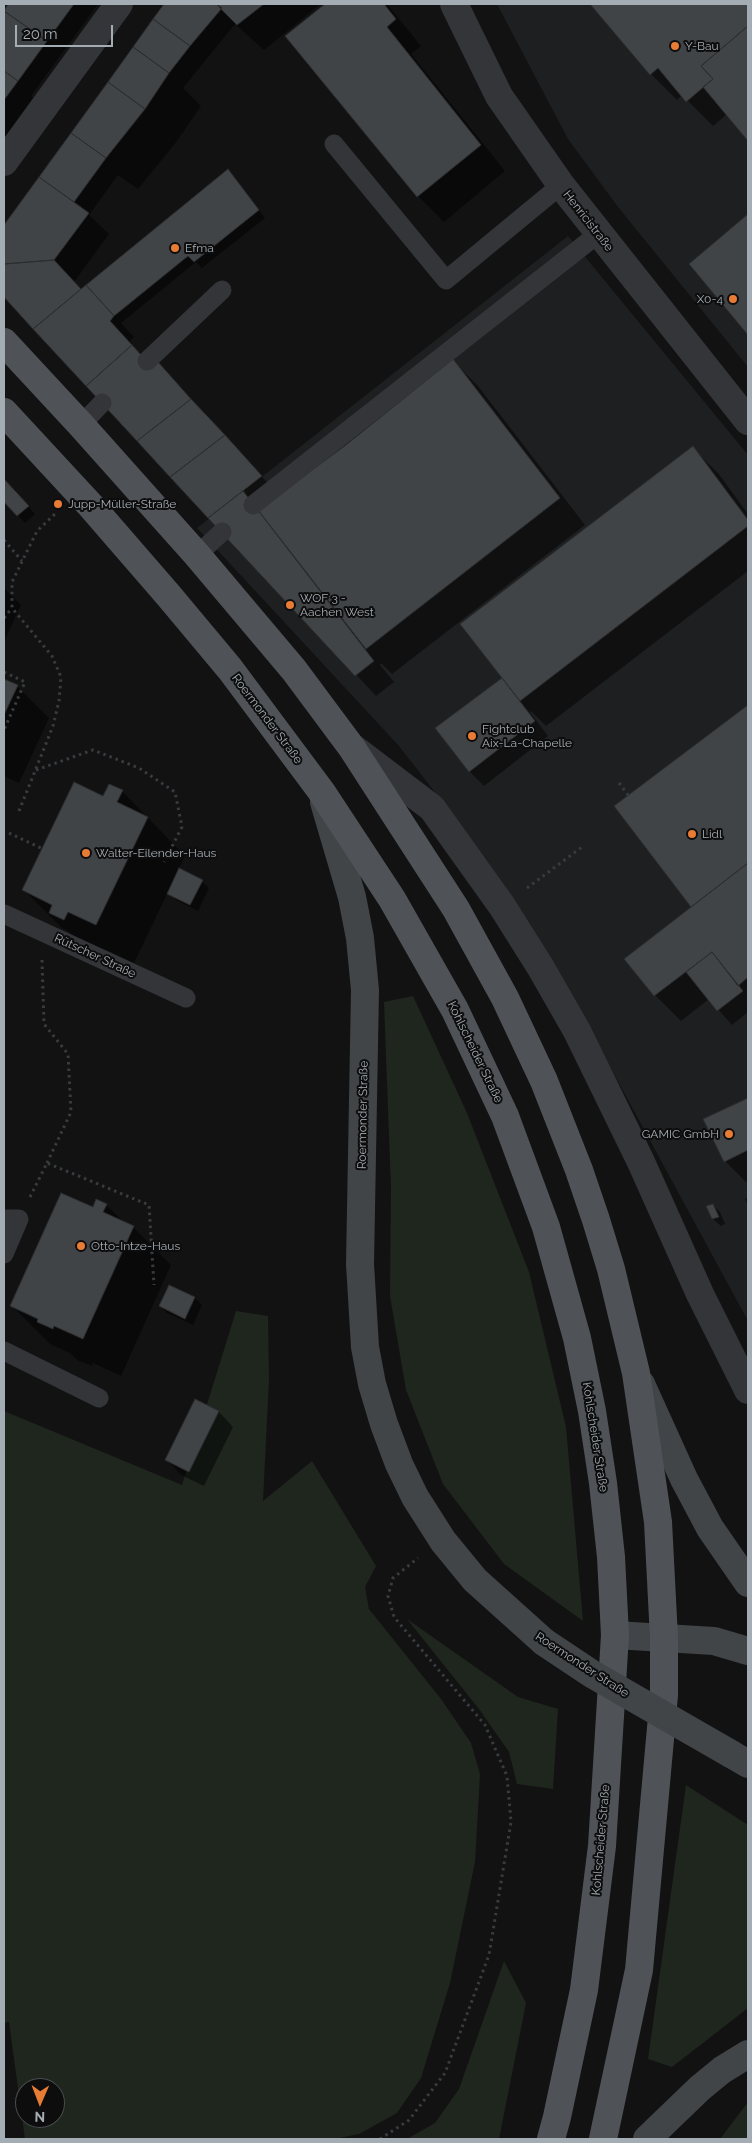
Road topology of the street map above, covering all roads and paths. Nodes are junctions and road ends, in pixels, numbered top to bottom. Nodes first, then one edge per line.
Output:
1 (119, 4) edge
2 (454, 4) edge
3 (334, 144) dead end
4 (4, 162) edge
5 (561, 185) junction
6 (598, 234) junction
7 (222, 290) dead end
8 (4, 342) edge
9 (146, 361) dead end
10 (102, 403) dead end
11 (4, 412) edge
12 (746, 415) edge
13 (81, 424) junction
14 (253, 505) dead end
15 (37, 531) dead end
16 (222, 532) dead end
17 (4, 540) edge
18 (197, 555) junction
19 (22, 561) junction
20 (12, 608) junction
21 (4, 618) edge
22 (4, 672) edge
23 (4, 730) edge
24 (352, 748) junction
25 (36, 770) junction
26 (619, 783) dead end
27 (321, 791) junction
28 (628, 795) dead end
29 (20, 811) dead end
30 (10, 833) dead end
31 (582, 847) dead end
32 (43, 849) dead end
33 (164, 862) dead end
34 (502, 906) junction
35 (4, 914) edge
36 (42, 960) dead end
37 (186, 998) dead end
38 (47, 1163) junction
39 (11, 1219) edge
40 (4, 1254) edge
41 (154, 1285) dead end
42 (4, 1351) edge
43 (636, 1373) junction
44 (748, 1390) edge
45 (99, 1398) dead end
46 (443, 1541) junction
47 (748, 1583) edge
48 (614, 1635) junction
49 (664, 1638) junction
50 (748, 1651) edge
51 (739, 1759) edge
52 (748, 2054) edge
53 (380, 2139) edge
54 (551, 2139) edge
55 (603, 2139) edge
56 (647, 2139) edge

1 - 4 street
2 - 5 street, Henricistraße
3 - 5 lane
5 - 6 street, Henricistraße
6 - 12 street, Henricistraße
6 - 14 lane
7 - 9 lane
8 - 13 main road
10 - 13 lane
11 - 27 main road, Roermonder Straße
13 - 18 main road
15 - 19 path
16 - 18 lane
17 - 19 path
18 - 24 main road
19 - 20 path
20 - 21 path
20 - 25 path
22 - 23 path
24 - 34 street
24 - 43 main road
25 - 29 path
25 - 33 path
26 - 28 path
27 - 46 main road, Roermonder Straße
27 - 48 main road, Kohlscheider Straße
30 - 32 path
31 - 34 path
34 - 44 street
35 - 37 lane, Rütscher Straße
36 - 38 path
38 - 39 path
38 - 41 path
39 - 40 lane
42 - 45 lane
43 - 47 main road
43 - 49 main road
46 - 51 main road, Roermonder Straße, bridge
46 - 53 path
48 - 49 main road
48 - 54 main road, Kohlscheider Straße
49 - 50 main road
49 - 55 main road
52 - 56 main road

